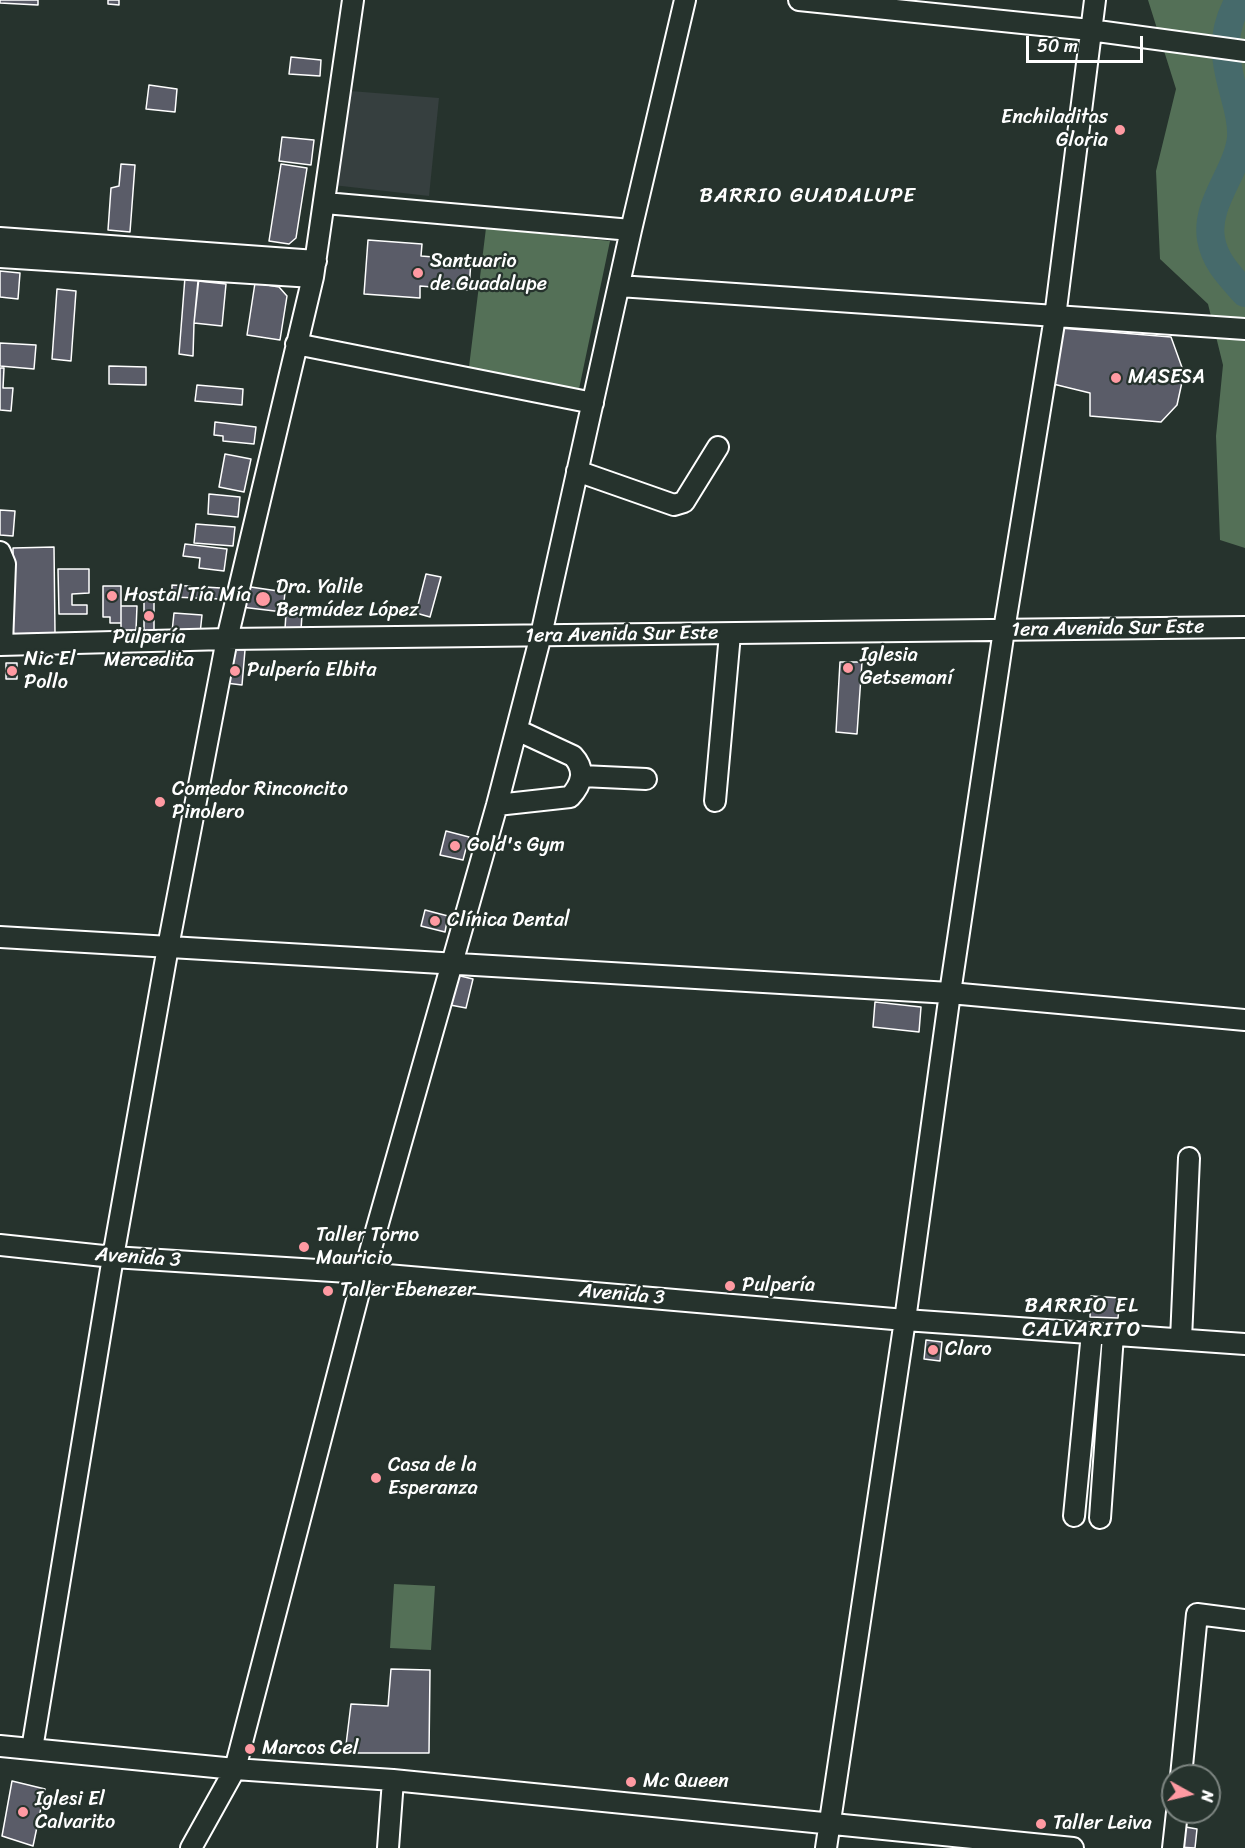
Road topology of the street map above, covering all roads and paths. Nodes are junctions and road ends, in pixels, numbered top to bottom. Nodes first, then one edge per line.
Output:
1 (352, 0) edge
2 (685, 0) edge
3 (799, 0) edge
4 (1095, 0) edge
5 (1090, 30) junction
6 (1245, 51) edge
7 (325, 203) junction
8 (631, 230) junction
9 (0, 238) edge
10 (0, 257) edge
11 (315, 269) junction
12 (619, 286) junction
13 (1055, 317) junction
14 (1236, 328) edge
15 (296, 344) junction
16 (593, 403) junction
17 (718, 447) dead end
18 (577, 471) junction
19 (0, 552) edge
20 (1245, 627) edge
21 (1004, 630) junction
22 (730, 634) junction
23 (541, 636) junction
24 (227, 639) junction
25 (1, 645) edge
26 (517, 730) junction
27 (582, 776) junction
28 (646, 778) dead end
29 (716, 801) dead end
30 (497, 805) junction
31 (0, 937) edge
32 (168, 947) junction
33 (453, 964) junction
34 (950, 993) junction
35 (1245, 1020) edge
36 (1189, 1158) dead end
37 (0, 1245) edge
38 (113, 1257) junction
39 (364, 1273) junction
40 (905, 1320) junction
41 (1092, 1333) junction
42 (1113, 1335) junction
43 (1181, 1339) junction
44 (1245, 1344) edge
45 (1074, 1516) dead end
46 (1100, 1518) dead end
47 (1245, 1620) edge
48 (0, 1746) edge
49 (32, 1749) junction
50 (1182, 1764) edge
51 (235, 1769) junction
52 (393, 1780) junction
53 (831, 1822) junction
54 (1176, 1824) edge
55 (192, 1848) edge
56 (388, 1848) edge
57 (826, 1848) edge
58 (1073, 1848) edge
59 (1173, 1848) edge

1 - 7 street
2 - 8 street
3 - 5 street
4 - 5 street
5 - 6 street
5 - 13 street
7 - 8 street
7 - 11 street
8 - 12 street
9 - 11 street
10 - 11 street
11 - 15 street
12 - 13 street
12 - 16 street
13 - 14 street
13 - 21 street
15 - 16 street
15 - 24 street
16 - 18 street
17 - 18 street
18 - 23 street
19 - 25 street
20 - 21 street, 1era Avenida Sur Este
21 - 22 street, 1era Avenida Sur Este
21 - 34 street
22 - 23 street, 1era Avenida Sur Este
22 - 29 street
23 - 24 street, 1era Avenida Sur Este
23 - 26 street
24 - 25 street, 1era Avenida Sur Este
24 - 32 street
26 - 27 street
26 - 30 street
27 - 28 street
27 - 30 street
30 - 33 street
31 - 32 street
32 - 33 street
32 - 38 street
33 - 34 street
33 - 39 street
34 - 35 street
34 - 40 street
36 - 43 street
37 - 38 street, Avenida 3
38 - 39 street, Avenida 3
38 - 49 street
39 - 40 street, Avenida 3
39 - 51 street
40 - 41 street, Avenida 3
40 - 53 street
41 - 42 street, Avenida 3
41 - 45 street
42 - 43 street, Avenida 3
42 - 46 street
43 - 44 street, Avenida 3
47 - 50 street
48 - 49 street
49 - 51 street
51 - 52 street
51 - 55 street
52 - 53 street
52 - 56 street
53 - 57 street
53 - 58 street
54 - 59 street

